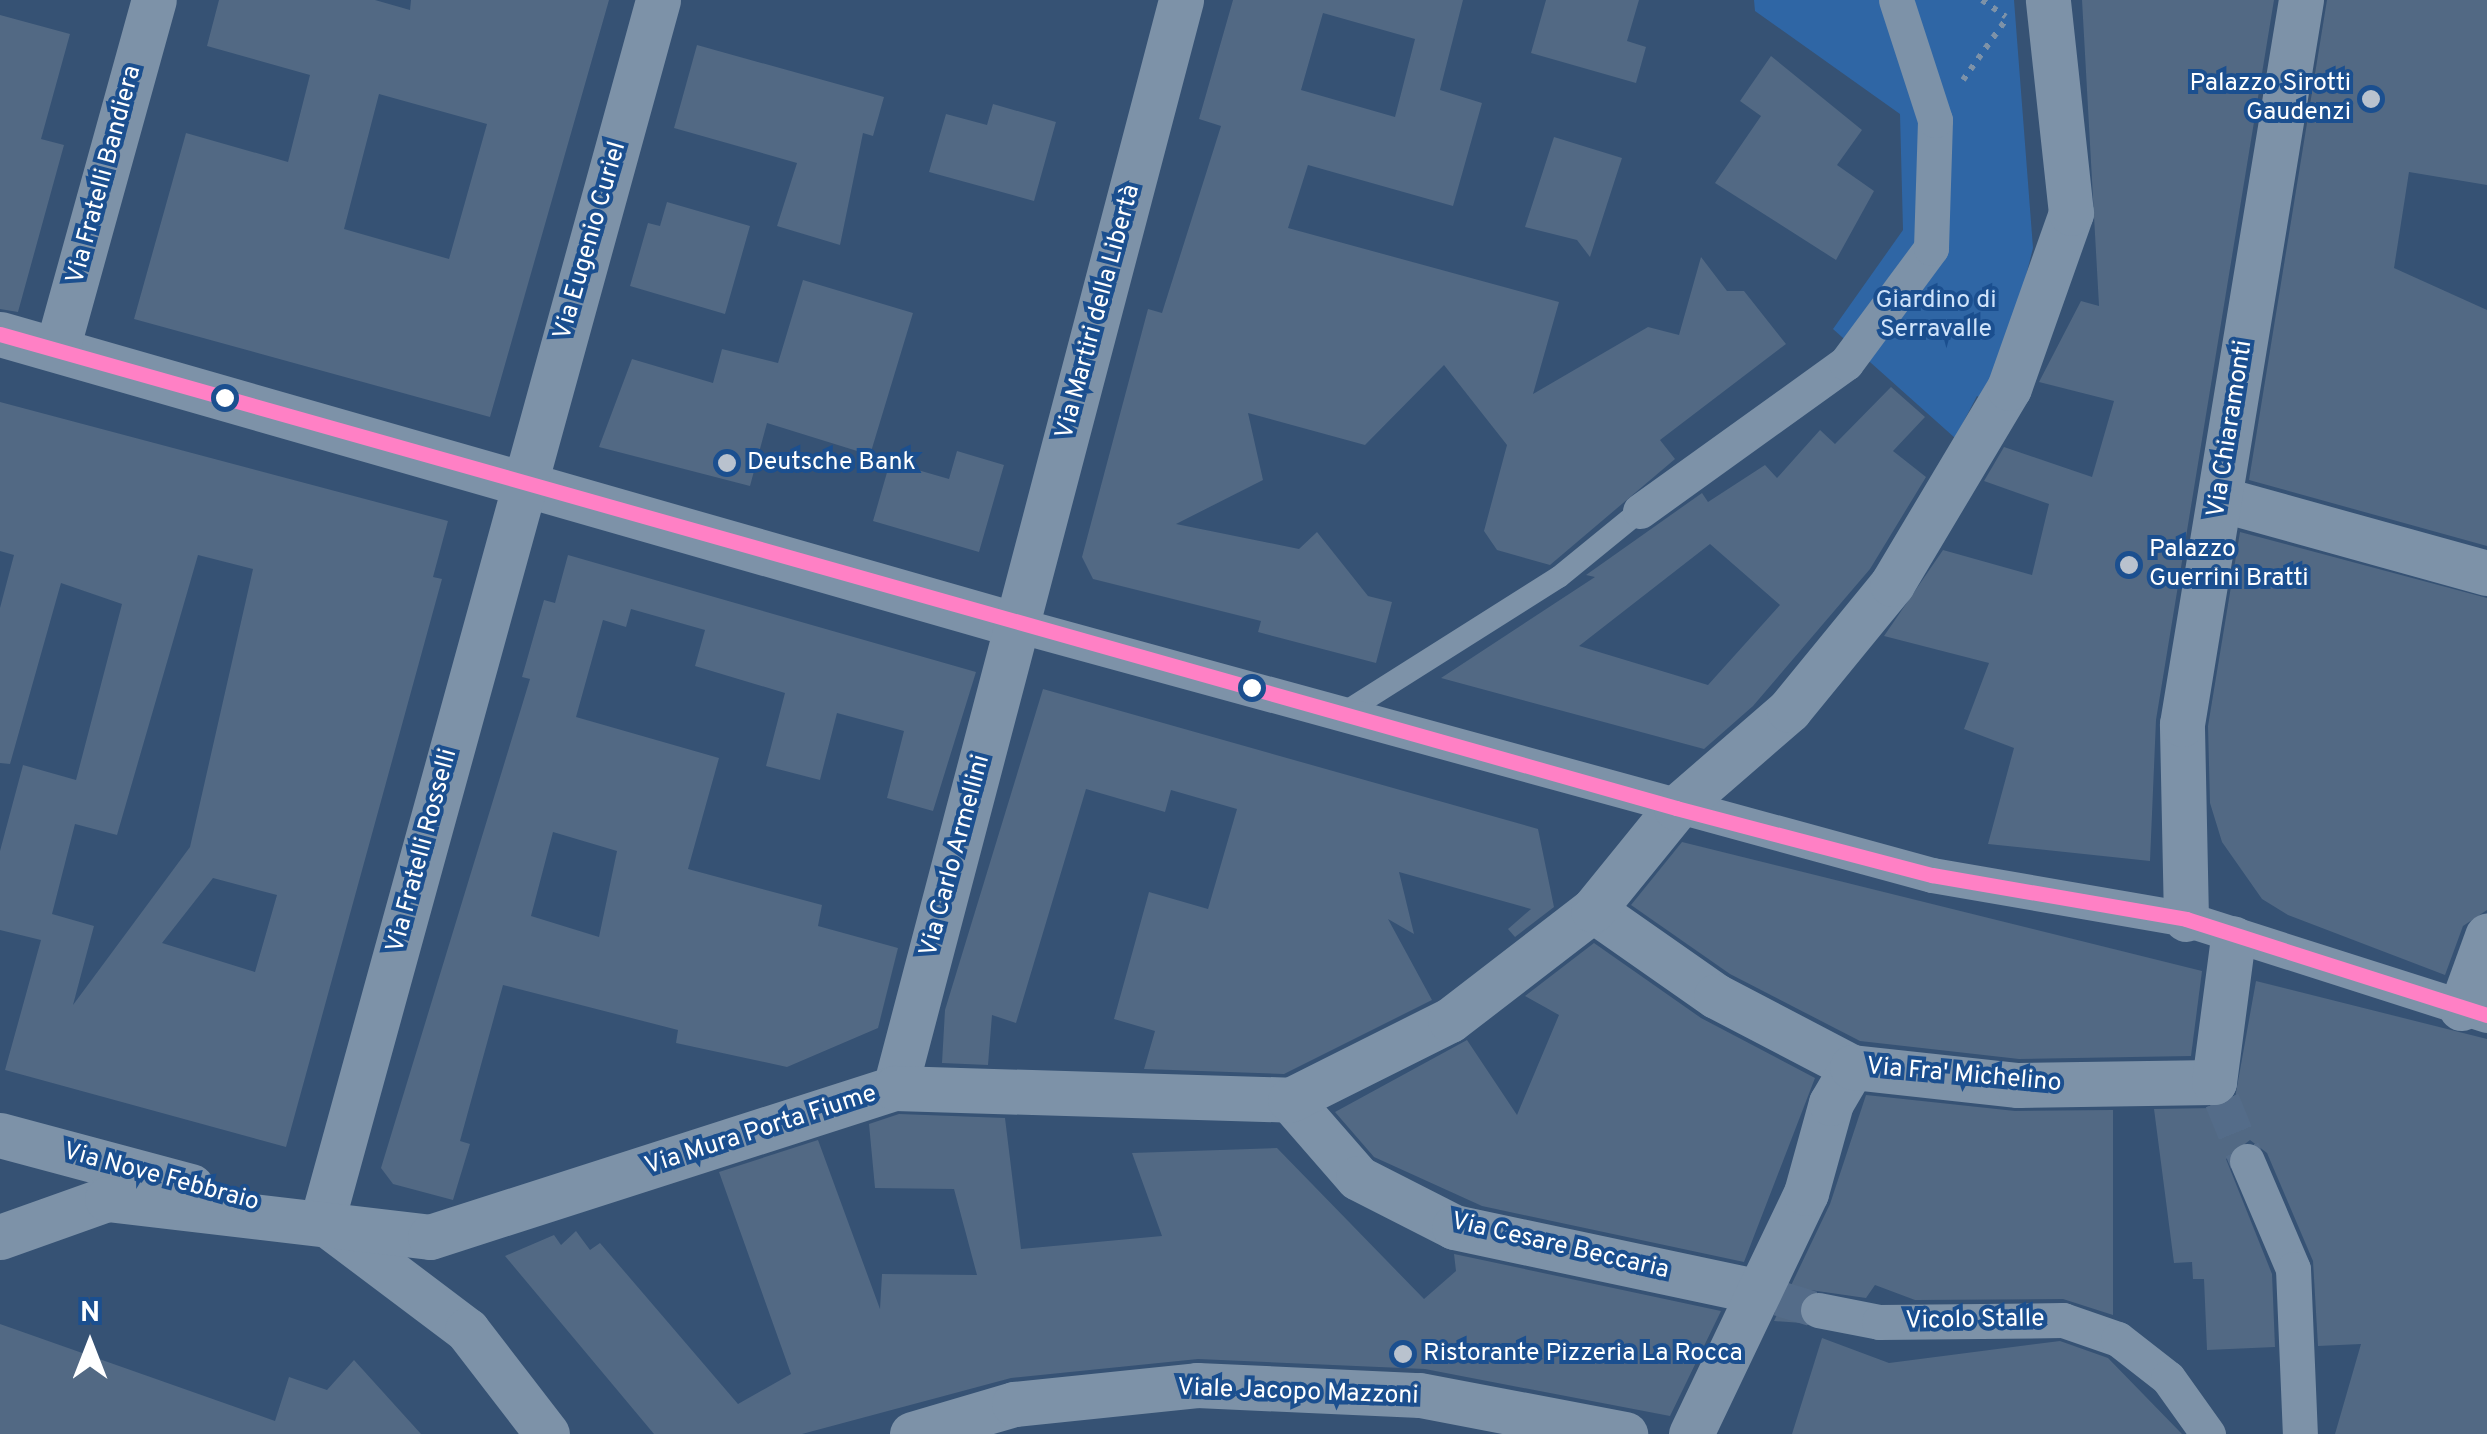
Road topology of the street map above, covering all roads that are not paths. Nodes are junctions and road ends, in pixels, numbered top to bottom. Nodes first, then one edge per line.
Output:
1 (154, 0) edge
2 (658, 0) edge
3 (1180, 0) edge
4 (1896, 0) edge
5 (2048, 0) edge
6 (2302, 0) edge
7 (0, 334) edge
8 (57, 350) junction
9 (523, 481) junction
10 (2220, 499) junction
11 (1640, 511) joint
12 (2487, 573) edge
13 (1017, 624) junction
14 (1350, 709) junction
15 (1676, 808) junction
16 (1593, 910) junction
17 (2186, 919) junction
18 (2487, 936) edge
19 (2233, 938) junction
20 (2474, 1011) edge
21 (1852, 1066) junction
22 (894, 1088) junction
23 (1290, 1100) junction
24 (0, 1135) edge
25 (2247, 1161) tunnel mouth
26 (322, 1221) junction
27 (0, 1237) edge
28 (1767, 1294) junction
29 (1818, 1310) tunnel mouth
30 (547, 1434) edge
31 (912, 1434) edge
32 (1625, 1434) edge
33 (1691, 1434) edge
34 (2208, 1434) edge
35 (2300, 1434) edge

1 - 8 street, Via Fratelli Bandiera
2 - 9 street, Via Eugenio Curiel
3 - 13 street, Via Martiri della Libertà
4 - 11 street
5 - 15 street, Via Mura Porta Fiume
6 - 10 street, Via Chiaramonti
7 - 8 street
8 - 9 street
9 - 13 street
9 - 26 street, Via Fratelli Rosselli
10 - 12 street
10 - 17 street, Via Chiaramonti
11 - 14 lane
13 - 14 street
13 - 22 street, Via Carlo Armellini
14 - 15 street
15 - 16 street, Via Mura Porta Fiume
15 - 17 street
16 - 21 street
16 - 23 street, Via Mura Porta Fiume
17 - 19 street
18 - 20 street
19 - 20 street
19 - 21 street, Via Fra' Michelino
21 - 28 street, Via Fra' Michelino
22 - 23 street, Via Mura Porta Fiume
22 - 26 street, Via Mura Porta Fiume
23 - 28 street, Via Cesare Beccaria
24 - 26 street, Via Nove Febbraio
25 - 35 street
26 - 27 street, Via Mura Porta Fiume
26 - 30 street
28 - 33 street, Via Fra' Michelino
29 - 34 street, Vicolo Stalle
31 - 32 street, Viale Jacopo Mazzoni

